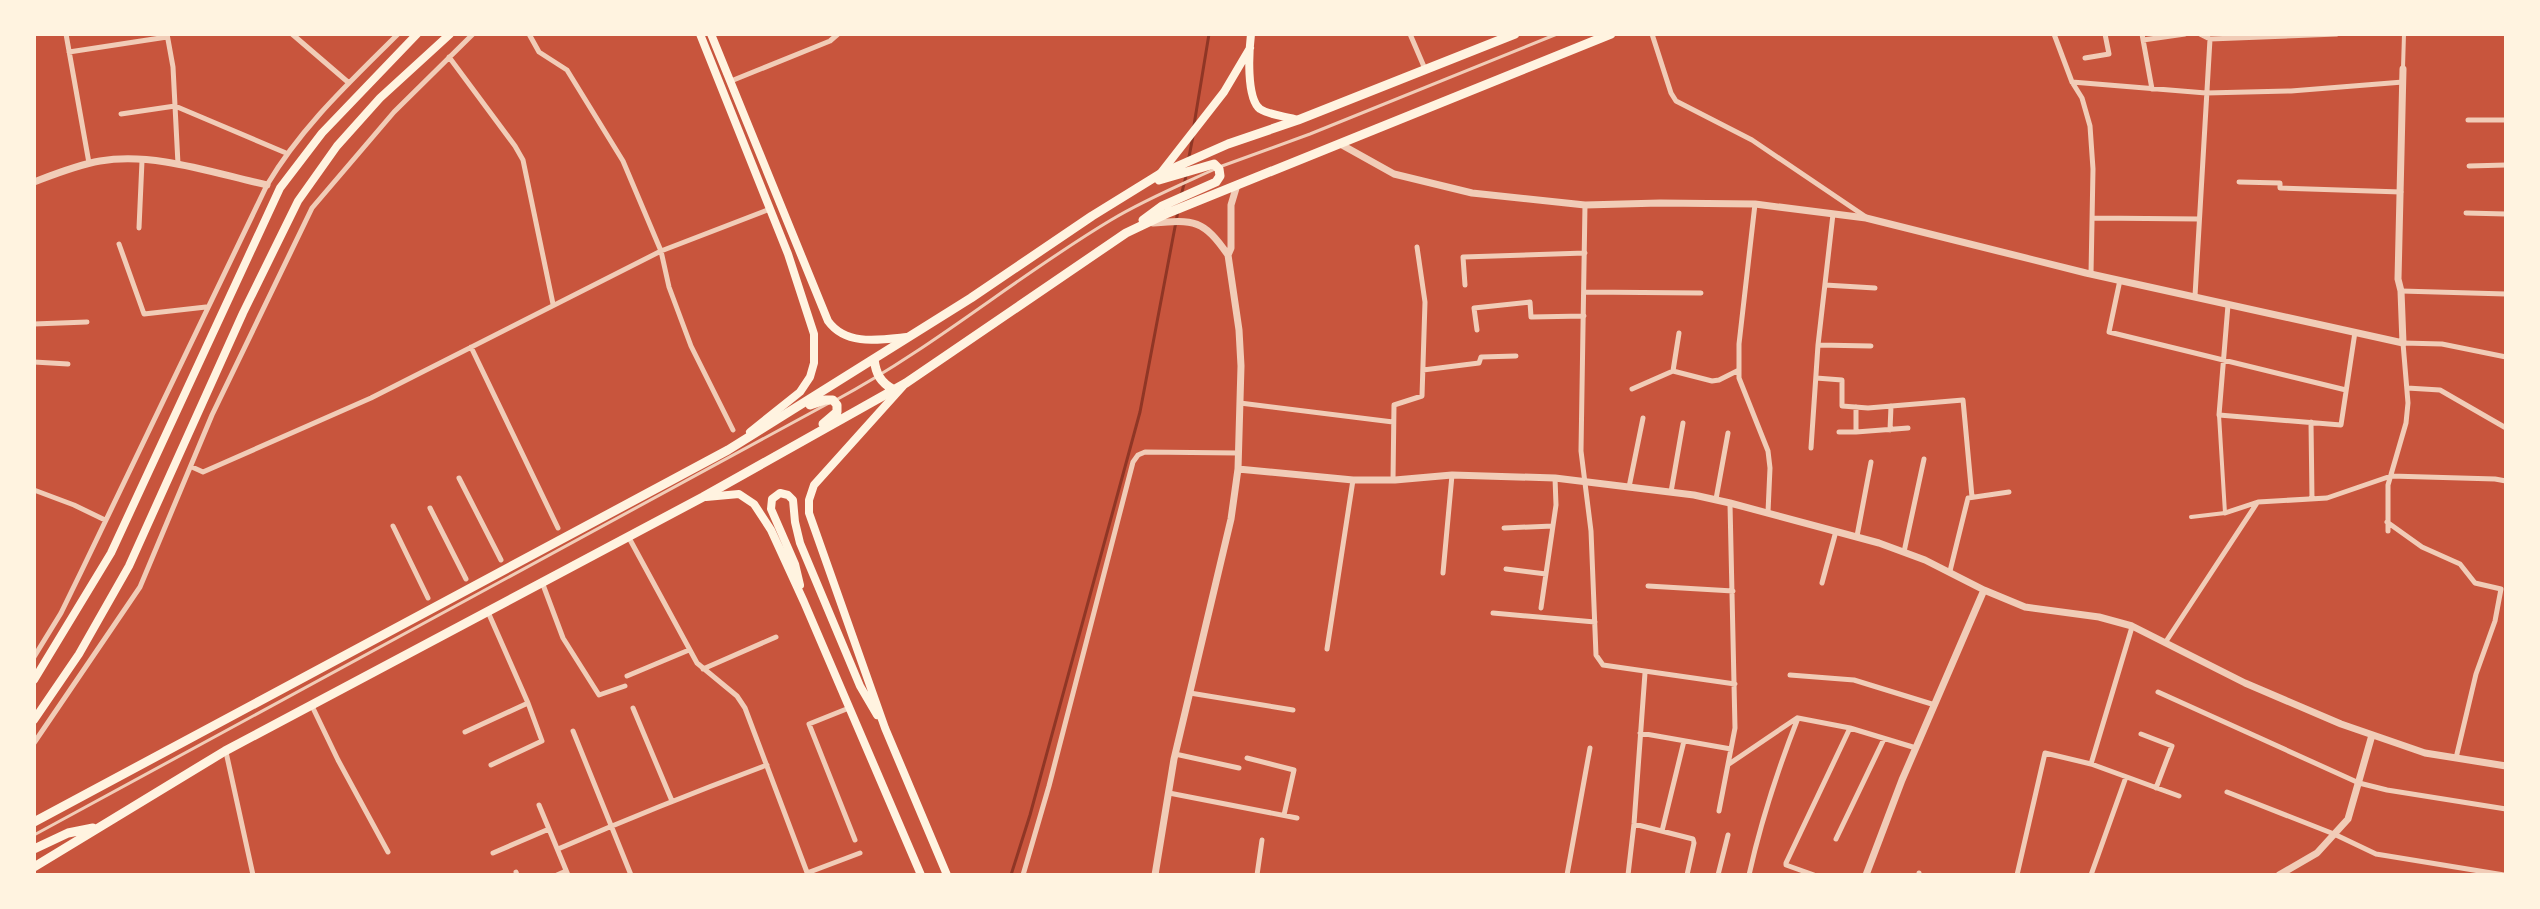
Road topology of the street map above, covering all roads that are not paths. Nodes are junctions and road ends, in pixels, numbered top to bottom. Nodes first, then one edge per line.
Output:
1 (66, 34) edge
2 (292, 34) edge
3 (398, 34) edge
4 (417, 34) edge
5 (450, 34) edge
6 (473, 34) edge
7 (529, 34) edge
8 (700, 34) edge
9 (711, 34) edge
10 (838, 34) edge
11 (1251, 34) edge
12 (1410, 34) edge
13 (1515, 34) edge
14 (1557, 34) edge
15 (1611, 34) edge
16 (1652, 34) edge
17 (2054, 34) edge
18 (2105, 34) edge
19 (2185, 34) edge
20 (2200, 34) edge
21 (2337, 34) edge
22 (2404, 34) edge
23 (167, 35) edge
24 (2142, 37) edge
25 (2249, 37) edge
26 (2210, 39) junction
27 (1250, 48) junction
28 (69, 52) junction
29 (449, 57) junction
30 (2085, 58) dead end
31 (1425, 69) junction
32 (2403, 69) joint
33 (731, 81) junction
34 (2072, 82) junction
35 (2403, 82) junction
36 (349, 83) junction
37 (2152, 89) junction
38 (2206, 93) junction
39 (175, 106) junction
40 (121, 114) dead end
41 (1298, 120) junction
42 (2468, 120) dead end
43 (2506, 120) edge
44 (1342, 145) junction
45 (286, 153) junction
46 (142, 161) junction
47 (89, 163) junction
48 (1174, 163) junction
49 (178, 164) junction
50 (2506, 165) edge
51 (2469, 166) dead end
52 (34, 182) edge
53 (2239, 182) dead end
54 (267, 185) junction
55 (1237, 185) junction
56 (1140, 186) junction
57 (2401, 192) junction
58 (1755, 204) junction
59 (1585, 205) junction
60 (770, 209) junction
61 (1833, 213) junction
62 (2466, 213) dead end
63 (2506, 214) edge
64 (1168, 217) junction
65 (1866, 218) junction
66 (2093, 218) junction
67 (2199, 219) junction
68 (139, 228) dead end
69 (1126, 233) junction
70 (119, 244) dead end
71 (1417, 247) dead end
72 (800, 248) junction
73 (661, 251) junction
74 (1585, 253) junction
75 (788, 254) junction
76 (1228, 255) junction
77 (2091, 274) junction
78 (2120, 280) junction
79 (1465, 285) dead end
80 (1825, 285) junction
81 (1875, 288) dead end
82 (2401, 291) junction
83 (1584, 292) junction
84 (1701, 293) dead end
85 (2506, 294) edge
86 (2195, 296) junction
87 (2228, 303) junction
88 (553, 304) junction
89 (206, 307) junction
90 (1584, 316) junction
91 (87, 322) dead end
92 (34, 324) edge
93 (1477, 330) dead end
94 (2355, 332) junction
95 (1679, 333) dead end
96 (909, 336) junction
97 (2403, 343) junction
98 (1818, 345) junction
99 (1871, 346) dead end
100 (471, 347) junction
101 (1516, 356) dead end
102 (2506, 357) edge
103 (874, 359) junction
104 (2223, 359) junction
105 (34, 362) edge
106 (68, 364) dead end
107 (1423, 370) junction
108 (1739, 370) junction
109 (1673, 371) junction
110 (1816, 378) junction
111 (906, 383) junction
112 (2407, 388) junction
113 (1632, 389) dead end
114 (894, 390) junction
115 (2346, 390) junction
116 (1240, 403) junction
117 (1891, 406) junction
118 (1856, 407) junction
119 (792, 412) junction
120 (2219, 415) junction
121 (1643, 418) dead end
122 (1393, 422) junction
123 (2311, 422) junction
124 (1683, 423) dead end
125 (1908, 428) dead end
126 (2506, 428) edge
127 (733, 430) dead end
128 (1890, 430) junction
129 (1839, 432) dead end
130 (1856, 432) junction
131 (1728, 433) dead end
132 (1811, 448) dead end
133 (728, 450) junction
134 (786, 450) junction
135 (1238, 453) junction
136 (1924, 459) dead end
137 (1871, 462) dead end
138 (192, 467) junction
139 (1238, 469) junction
140 (1452, 475) junction
141 (2391, 476) junction
142 (459, 478) dead end
143 (1555, 478) junction
144 (1353, 480) junction
145 (1393, 480) junction
146 (1584, 481) junction
147 (2506, 481) edge
148 (1629, 487) junction
149 (34, 490) edge
150 (1671, 492) junction
151 (2009, 492) dead end
152 (703, 497) junction
153 (1972, 497) junction
154 (1716, 499) junction
155 (2312, 499) junction
156 (2258, 502) junction
157 (1730, 503) junction
158 (430, 508) dead end
159 (1768, 512) junction
160 (2225, 513) junction
161 (2191, 517) dead end
162 (105, 520) junction
163 (2387, 522) junction
164 (393, 526) dead end
165 (1553, 526) junction
166 (558, 528) dead end
167 (1504, 528) dead end
168 (1836, 531) junction
169 (2388, 531) dead end
170 (628, 536) junction
171 (1857, 536) junction
172 (1904, 552) junction
173 (501, 560) dead end
174 (1506, 569) dead end
175 (1950, 571) junction
176 (1443, 573) dead end
177 (1546, 574) junction
178 (466, 579) dead end
179 (542, 582) junction
180 (1822, 583) dead end
181 (1648, 586) dead end
182 (1984, 590) junction
183 (1733, 591) junction
184 (428, 598) dead end
185 (804, 602) junction
186 (1541, 608) dead end
187 (487, 611) junction
188 (1493, 613) dead end
189 (1595, 622) junction
190 (2132, 626) junction
191 (776, 637) dead end
192 (2165, 643) junction
193 (1327, 649) dead end
194 (689, 650) junction
195 (34, 656) edge
196 (46, 663) junction
197 (703, 669) junction
198 (1645, 673) junction
199 (1790, 675) dead end
200 (627, 676) dead end
201 (34, 680) edge
202 (1735, 684) junction
203 (625, 686) dead end
204 (2158, 692) dead end
205 (1190, 693) junction
206 (528, 703) junction
207 (311, 705) junction
208 (1935, 705) junction
209 (633, 708) dead end
210 (849, 708) junction
211 (1293, 710) dead end
212 (1798, 718) junction
213 (34, 720) edge
214 (885, 728) junction
215 (1850, 728) junction
216 (573, 731) dead end
217 (465, 732) dead end
218 (1640, 733) junction
219 (2141, 734) dead end
220 (2372, 735) junction
221 (1884, 738) junction
222 (1684, 741) junction
223 (34, 743) edge
224 (1590, 748) dead end
225 (1916, 748) junction
226 (1731, 749) junction
227 (225, 751) junction
228 (1175, 754) junction
229 (1247, 758) dead end
230 (2456, 758) junction
231 (2091, 764) junction
232 (491, 765) dead end
233 (767, 765) junction
234 (1728, 765) junction
235 (2506, 766) edge
236 (1239, 768) dead end
237 (2126, 777) junction
238 (2359, 783) junction
239 (2156, 788) junction
240 (2227, 792) dead end
241 (1169, 793) junction
242 (2179, 796) dead end
243 (672, 801) junction
244 (539, 805) dead end
245 (2506, 809) edge
246 (1719, 811) dead end
247 (1284, 815) junction
248 (1297, 818) dead end
249 (34, 822) edge
250 (1634, 824) junction
251 (101, 826) junction
252 (613, 828) junction
253 (549, 829) junction
254 (1662, 831) junction
255 (2334, 834) junction
256 (34, 835) edge
257 (1728, 835) dead end
258 (1836, 839) dead end
259 (855, 840) dead end
260 (1262, 840) dead end
261 (34, 849) edge
262 (558, 849) junction
263 (388, 852) dead end
264 (493, 853) dead end
265 (860, 853) dead end
266 (34, 867) edge
267 (567, 873) edge
268 (808, 874) edge
269 (2284, 874) edge
270 (253, 875) edge
271 (557, 875) edge
272 (631, 875) edge
273 (921, 875) edge
274 (947, 875) edge
275 (1023, 875) edge
276 (1155, 875) edge
277 (1257, 875) edge
278 (1567, 875) edge
279 (1628, 875) edge
280 (1687, 875) edge
281 (1718, 875) edge
282 (1749, 875) edge
283 (1814, 875) edge
284 (1866, 875) edge
285 (2017, 875) edge
286 (2091, 875) edge
287 (2504, 875) edge

1 - 28 street
2 - 36 street
3 - 36 street
4 - 196 main road
5 - 213 main road
6 - 29 street
7 - 73 street
8 - 60 main road
9 - 33 main road
10 - 33 street
11 - 27 main road
12 - 31 street
13 - 31 main road
14 - 256 lane
15 - 44 main road
16 - 65 street
17 - 34 street
18 - 30 street
19 - 24 street
20 - 26 street
21 - 25 street
22 - 32 street
23 - 28 street
23 - 39 street
24 - 37 street
25 - 26 street
26 - 38 street
27 - 41 main road
27 - 48 main road
28 - 47 street
29 - 88 street
29 - 138 street
31 - 41 main road
32 - 35 street
33 - 72 main road
34 - 37 street
34 - 66 street
35 - 38 street
35 - 57 street
36 - 45 street
37 - 38 street
38 - 67 street
39 - 40 street
39 - 45 street
39 - 49 street
41 - 48 main road
42 - 43 street
44 - 55 main road
44 - 59 street
45 - 54 street
46 - 47 street
46 - 49 street
46 - 68 street
47 - 52 street
48 - 56 main road
49 - 54 street
50 - 51 street
53 - 57 street
54 - 89 street
55 - 64 main road
55 - 76 street
56 - 69 main road
56 - 96 main road
57 - 82 street
58 - 59 street
58 - 61 street
58 - 108 street
59 - 74 street
60 - 73 street
60 - 75 main road
61 - 65 street
61 - 80 street
62 - 63 street
64 - 69 main road
64 - 76 street
65 - 77 street
66 - 67 street
66 - 77 street
67 - 86 street
69 - 111 main road
70 - 89 street
71 - 107 street
72 - 75 main road
72 - 96 main road
73 - 88 street
73 - 127 street
74 - 79 street
74 - 83 street
75 - 133 main road
76 - 116 street
77 - 78 street
78 - 86 street
78 - 104 street
80 - 81 street
80 - 98 street
82 - 85 street
82 - 97 street
83 - 84 street
83 - 90 street
86 - 87 street
87 - 94 street
87 - 104 street
88 - 100 street
89 - 162 street
90 - 93 street
90 - 146 street
91 - 92 street
94 - 97 street
94 - 115 street
95 - 109 street
96 - 103 main road
97 - 102 street
97 - 112 street
98 - 99 street
98 - 110 street
100 - 138 street
100 - 166 street
101 - 107 street
103 - 114 main road
103 - 119 main road
104 - 115 street
104 - 120 street
105 - 106 street
107 - 122 street
108 - 109 street
108 - 159 street
109 - 113 street
110 - 118 street
110 - 132 street
111 - 114 main road
111 - 214 main road
112 - 126 street
112 - 141 street
114 - 134 main road
115 - 123 street
116 - 122 street
116 - 135 street
117 - 118 street
117 - 128 street
117 - 153 street
118 - 130 street
119 - 133 main road
119 - 134 main road
120 - 123 street
120 - 160 street
121 - 148 street
122 - 145 street
123 - 155 street
124 - 150 street
125 - 128 street
128 - 130 street
129 - 130 street
131 - 154 street
133 - 249 main road
134 - 152 main road
135 - 139 street
135 - 275 street
136 - 172 street
137 - 171 street
138 - 223 street
139 - 144 street
139 - 205 street
140 - 143 street
140 - 145 street
140 - 176 street
141 - 147 street
141 - 155 street
141 - 163 street
142 - 173 street
143 - 146 street
143 - 165 street
144 - 145 street
144 - 193 street
146 - 148 street
146 - 189 street
148 - 150 street
149 - 162 street
150 - 154 street
151 - 153 street
152 - 170 main road
152 - 185 main road
153 - 175 street
154 - 157 street
155 - 156 street
156 - 160 street
156 - 192 street
157 - 159 street
157 - 183 street
158 - 178 street
159 - 168 street
160 - 161 street
162 - 195 street
163 - 169 street
163 - 230 street
164 - 184 street
165 - 167 street
165 - 177 street
168 - 171 street
168 - 180 street
170 - 179 main road
170 - 194 street
171 - 172 street
172 - 175 street
174 - 177 street
175 - 182 street
177 - 186 street
179 - 187 main road
179 - 203 street
181 - 183 street
182 - 190 street
182 - 208 street
183 - 202 street
185 - 210 main road
185 - 214 main road
187 - 206 street
187 - 207 main road
188 - 189 street
189 - 198 street
190 - 192 street
190 - 231 street
191 - 197 street
192 - 220 street
194 - 197 street
194 - 200 street
195 - 196 street
196 - 201 main road
197 - 233 street
198 - 202 street
198 - 218 street
199 - 208 street
202 - 226 street
204 - 238 street
205 - 211 street
205 - 228 street
206 - 217 street
206 - 232 street
207 - 227 main road
207 - 263 street
208 - 225 street
209 - 243 street
210 - 259 street
210 - 273 main road
212 - 215 street
212 - 234 street
212 - 282 street
214 - 274 main road
215 - 221 street
215 - 283 street
216 - 252 street
218 - 222 street
218 - 250 street
219 - 239 street
220 - 230 street
220 - 238 street
221 - 225 street
221 - 258 street
222 - 226 street
222 - 254 street
224 - 278 street
225 - 284 street
226 - 234 street
227 - 251 main road
227 - 270 street
228 - 236 street
228 - 241 street
229 - 247 street
230 - 235 street
231 - 237 street
231 - 285 street
233 - 243 street
233 - 268 street
234 - 246 street
237 - 239 street
237 - 286 street
238 - 245 street
238 - 255 street
239 - 242 street
240 - 255 street
241 - 247 street
241 - 276 street
243 - 252 street
244 - 253 street
247 - 248 street
250 - 254 street
250 - 279 street
251 - 261 main road
251 - 266 main road
252 - 262 street
252 - 272 street
253 - 262 street
253 - 264 street
254 - 280 street
255 - 269 street
255 - 287 street
257 - 281 street
260 - 277 street
262 - 267 street
265 - 268 street
267 - 271 street

